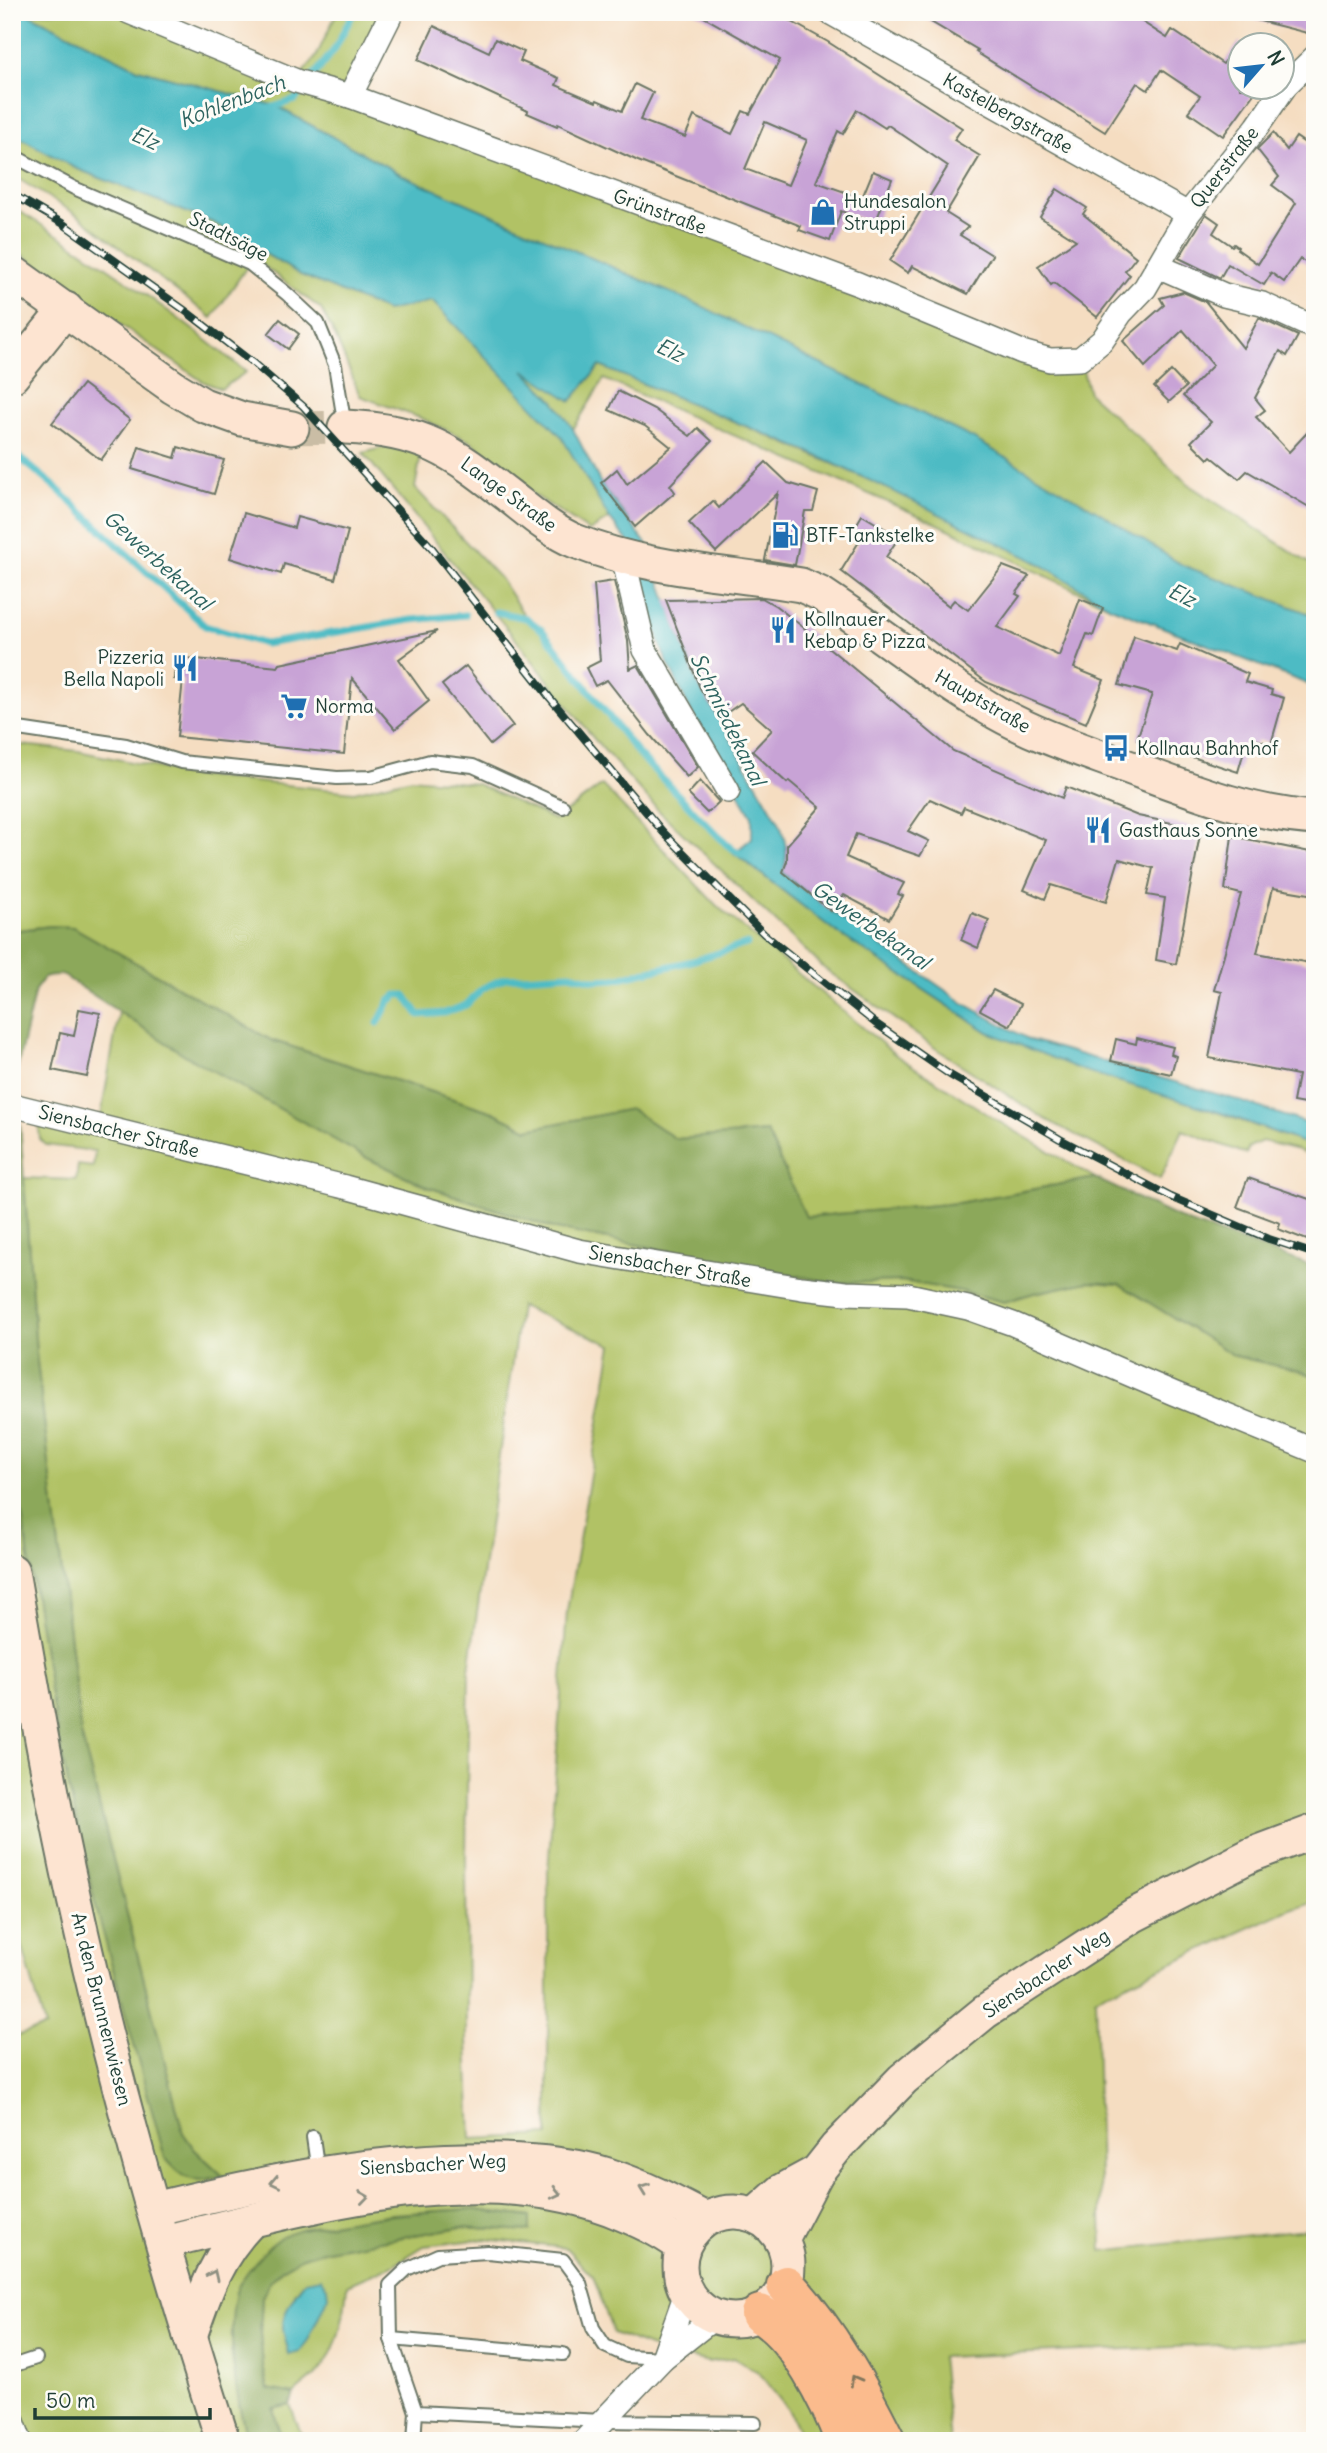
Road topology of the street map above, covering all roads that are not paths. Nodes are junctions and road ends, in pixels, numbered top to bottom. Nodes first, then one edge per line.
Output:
1 (129, 12) edge
2 (392, 12) edge
3 (829, 12) edge
4 (1315, 57) edge
5 (351, 96) junction
6 (12, 155) edge
7 (1188, 214) junction
8 (1156, 268) junction
9 (12, 272) edge
10 (66, 309) junction
11 (1315, 328) edge
12 (12, 369) edge
13 (13, 375) edge
14 (345, 427) joint
15 (292, 428) tunnel mouth
16 (623, 557) junction
17 (12, 728) edge
18 (728, 791) dead end
19 (563, 807) dead end
20 (1315, 818) edge
21 (12, 1105) edge
22 (1315, 1451) edge
23 (12, 1570) edge
24 (1315, 1831) edge
25 (313, 2137) dead end
26 (817, 2172) junction
27 (321, 2188) junction
28 (154, 2209) junction
29 (755, 2216) junction
30 (705, 2219) junction
31 (250, 2222) junction
32 (782, 2239) junction
33 (163, 2242) junction
34 (683, 2247) junction
35 (786, 2284) junction
36 (686, 2293) junction
37 (760, 2314) junction
38 (715, 2317) junction
39 (190, 2336) junction
40 (391, 2339) junction
41 (563, 2354) dead end
42 (36, 2358) dead end
43 (663, 2358) junction
44 (12, 2366) edge
45 (416, 2412) junction
46 (12, 2419) edge
47 (755, 2423) dead end
48 (599, 2431) edge
49 (20, 2441) edge
50 (223, 2441) edge
51 (414, 2441) edge
52 (584, 2441) edge
53 (845, 2441) edge
54 (886, 2441) edge

1 - 5 street, Grünstraße
2 - 5 street
3 - 7 street, Kastelbergstraße
4 - 7 street, Querstraße
5 - 8 street, Grünstraße
6 - 14 lane, Stadtsäge
7 - 8 street, Grünstraße
8 - 11 street
9 - 10 street
10 - 13 street
10 - 15 street
12 - 13 street
14 - 16 street, Lange Straße
16 - 18 street
16 - 20 street, Hauptstraße
17 - 19 lane
21 - 22 street, Siensbacher Straße
23 - 28 street, An den Brunnenwiesen
24 - 26 street, Siensbacher Weg
25 - 27 lane
26 - 29 street, Siensbacher Weg
26 - 32 street, Siensbacher Weg
27 -> 28 street, Siensbacher Weg
30 -> 27 street, Siensbacher Weg
27 - 31 street, Siensbacher Weg
27 -> 34 street, Siensbacher Weg
28 - 33 street, An den Brunnenwiesen
29 - 30 street
29 - 32 street
30 - 34 street
31 - 33 street, Siensbacher Weg
39 -> 31 street
32 - 35 street
33 - 39 street, An den Brunnenwiesen
34 - 36 street
35 - 37 street
54 -> 35 highway
36 - 38 street
36 - 43 street
37 - 38 street
37 - 53 highway
38 - 43 street
39 - 50 street, An den Brunnenwiesen
40 - 41 lane
40 - 43 lane
40 - 45 lane
42 - 44 lane
43 - 48 street
45 - 48 lane
45 - 51 lane
46 - 49 street
47 - 48 lane
48 - 52 street

